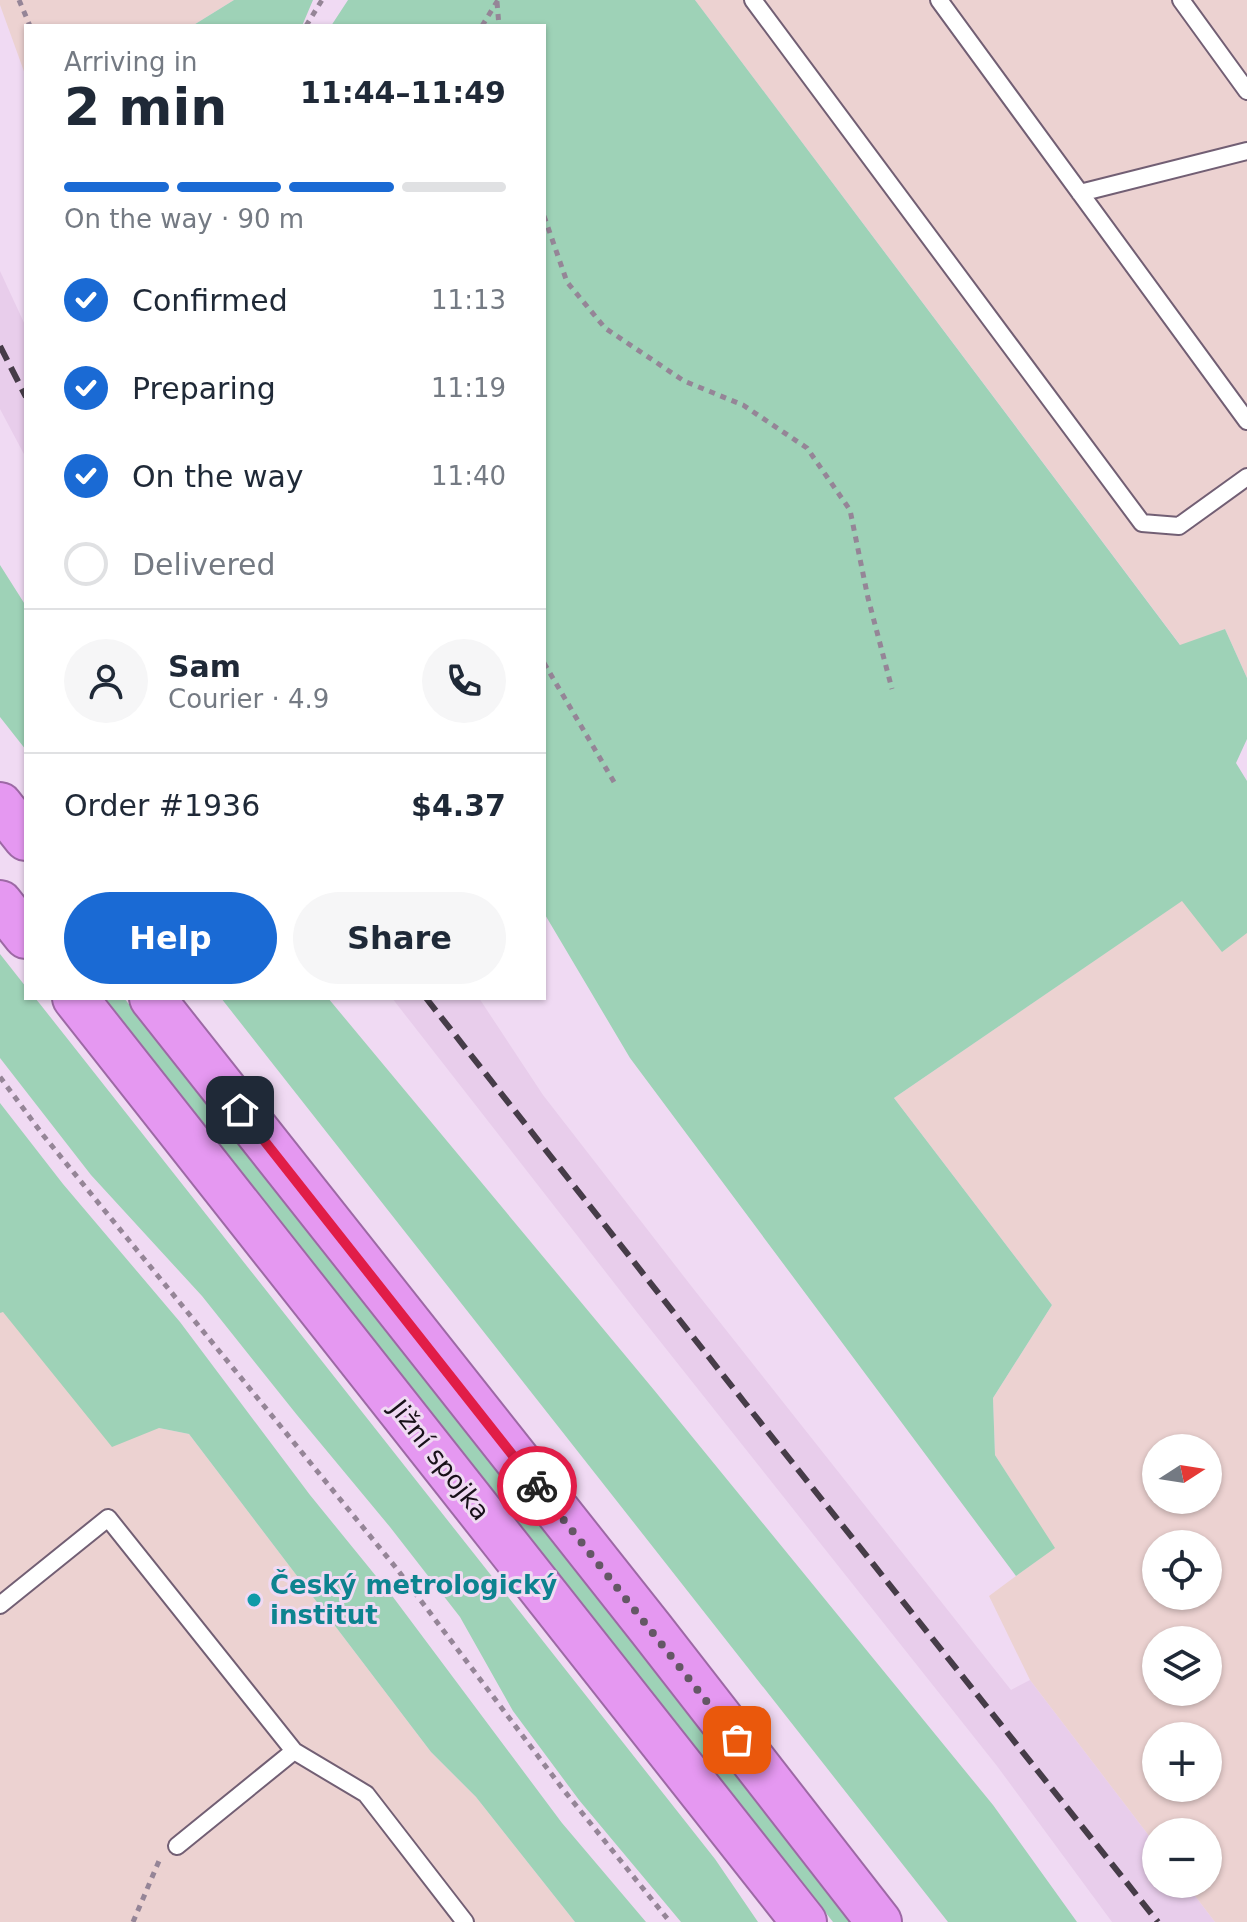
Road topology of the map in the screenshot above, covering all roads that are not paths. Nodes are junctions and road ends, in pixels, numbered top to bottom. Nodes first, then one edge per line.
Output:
1 (753, 0) edge
2 (939, 0) edge
3 (1181, 0) edge
4 (1247, 91) edge
5 (1247, 151) edge
6 (1080, 193) junction
7 (1247, 421) edge
8 (1247, 477) edge
9 (0, 805) edge
10 (24, 835) edge
11 (0, 903) edge
12 (24, 933) edge
13 (77, 1000) edge
14 (154, 1000) edge
15 (0, 1605) edge
16 (294, 1751) junction
17 (177, 1846) road end
18 (465, 1922) edge
19 (804, 1922) edge
20 (879, 1922) edge

1 - 8 lane
2 - 6 lane
3 - 4 lane
5 - 6 lane
6 - 7 lane
9 - 10 highway
11 - 12 highway
13 - 19 highway, Jižní spojka
14 - 20 highway
15 - 16 lane
16 - 17 lane
16 - 18 lane

